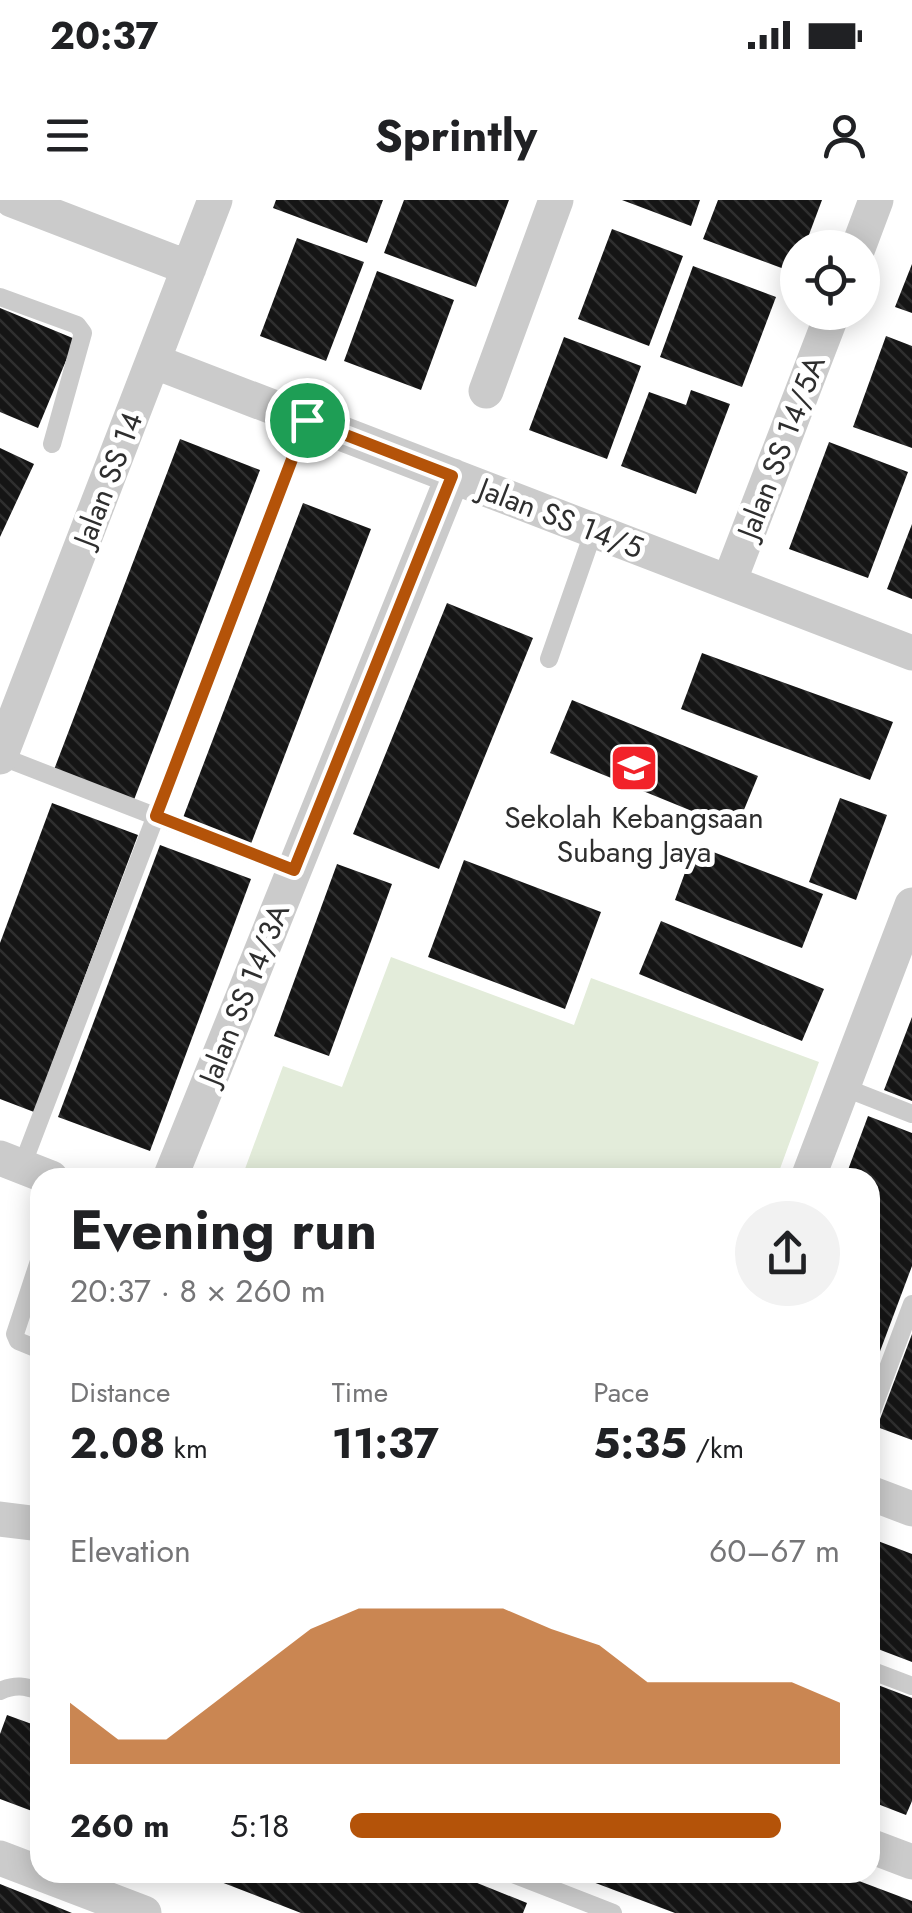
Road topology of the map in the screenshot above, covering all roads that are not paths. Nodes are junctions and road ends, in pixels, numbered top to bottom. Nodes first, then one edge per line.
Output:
1 (12, 200) edge
2 (215, 200) edge
3 (556, 200) edge
4 (876, 200) edge
5 (865, 230) edge
6 (188, 268) junction
7 (0, 297) edge
8 (826, 330) edge
9 (153, 361) junction
10 (486, 391) dead end
11 (307, 420) junction
12 (52, 444) dead end
13 (452, 476) junction
14 (594, 530) junction
15 (729, 582) junction
16 (912, 653) edge
17 (549, 659) dead end
18 (0, 756) edge
19 (156, 816) junction
20 (294, 870) junction
21 (912, 904) edge
22 (842, 1087) junction
23 (912, 1114) edge
24 (25, 1167) edge
25 (174, 1168) edge
26 (812, 1168) edge
27 (30, 1287) edge
28 (912, 1304) edge
29 (30, 1346) edge
30 (880, 1389) edge
31 (880, 1497) edge
32 (912, 1509) edge
33 (0, 1519) edge
34 (30, 1523) edge
35 (880, 1674) edge
36 (912, 1686) edge
37 (30, 1688) edge
38 (0, 1691) edge
39 (880, 1850) edge
40 (0, 1858) edge
41 (912, 1862) edge
42 (30, 1869) edge
43 (65, 1883) edge
44 (536, 1883) edge
45 (144, 1913) edge
46 (613, 1913) edge

1 - 6 street
2 - 6 street, Jalan SS 14
3 - 10 street
4 - 5 street
6 - 9 street, Jalan SS 14
7 - 12 lane
8 - 15 street, Jalan SS 14/5A
9 - 11 street, Jalan SS 14/5
9 - 18 street, Jalan SS 14
11 - 13 street, Jalan SS 14/5
11 - 19 lane
13 - 14 street, Jalan SS 14/5
13 - 20 street, Jalan SS 14/3A
14 - 15 street, Jalan SS 14/5
14 - 17 lane
15 - 16 street, Jalan SS 14/5
18 - 19 lane
19 - 20 lane
19 - 24 lane
20 - 25 street, Jalan SS 14/3A
21 - 22 street
22 - 23 lane
22 - 26 street
27 - 29 lane
28 - 30 lane
31 - 32 street
33 - 34 street
35 - 36 lane
37 - 38 lane
39 - 41 street
40 - 42 street
43 - 45 street
44 - 46 lane

